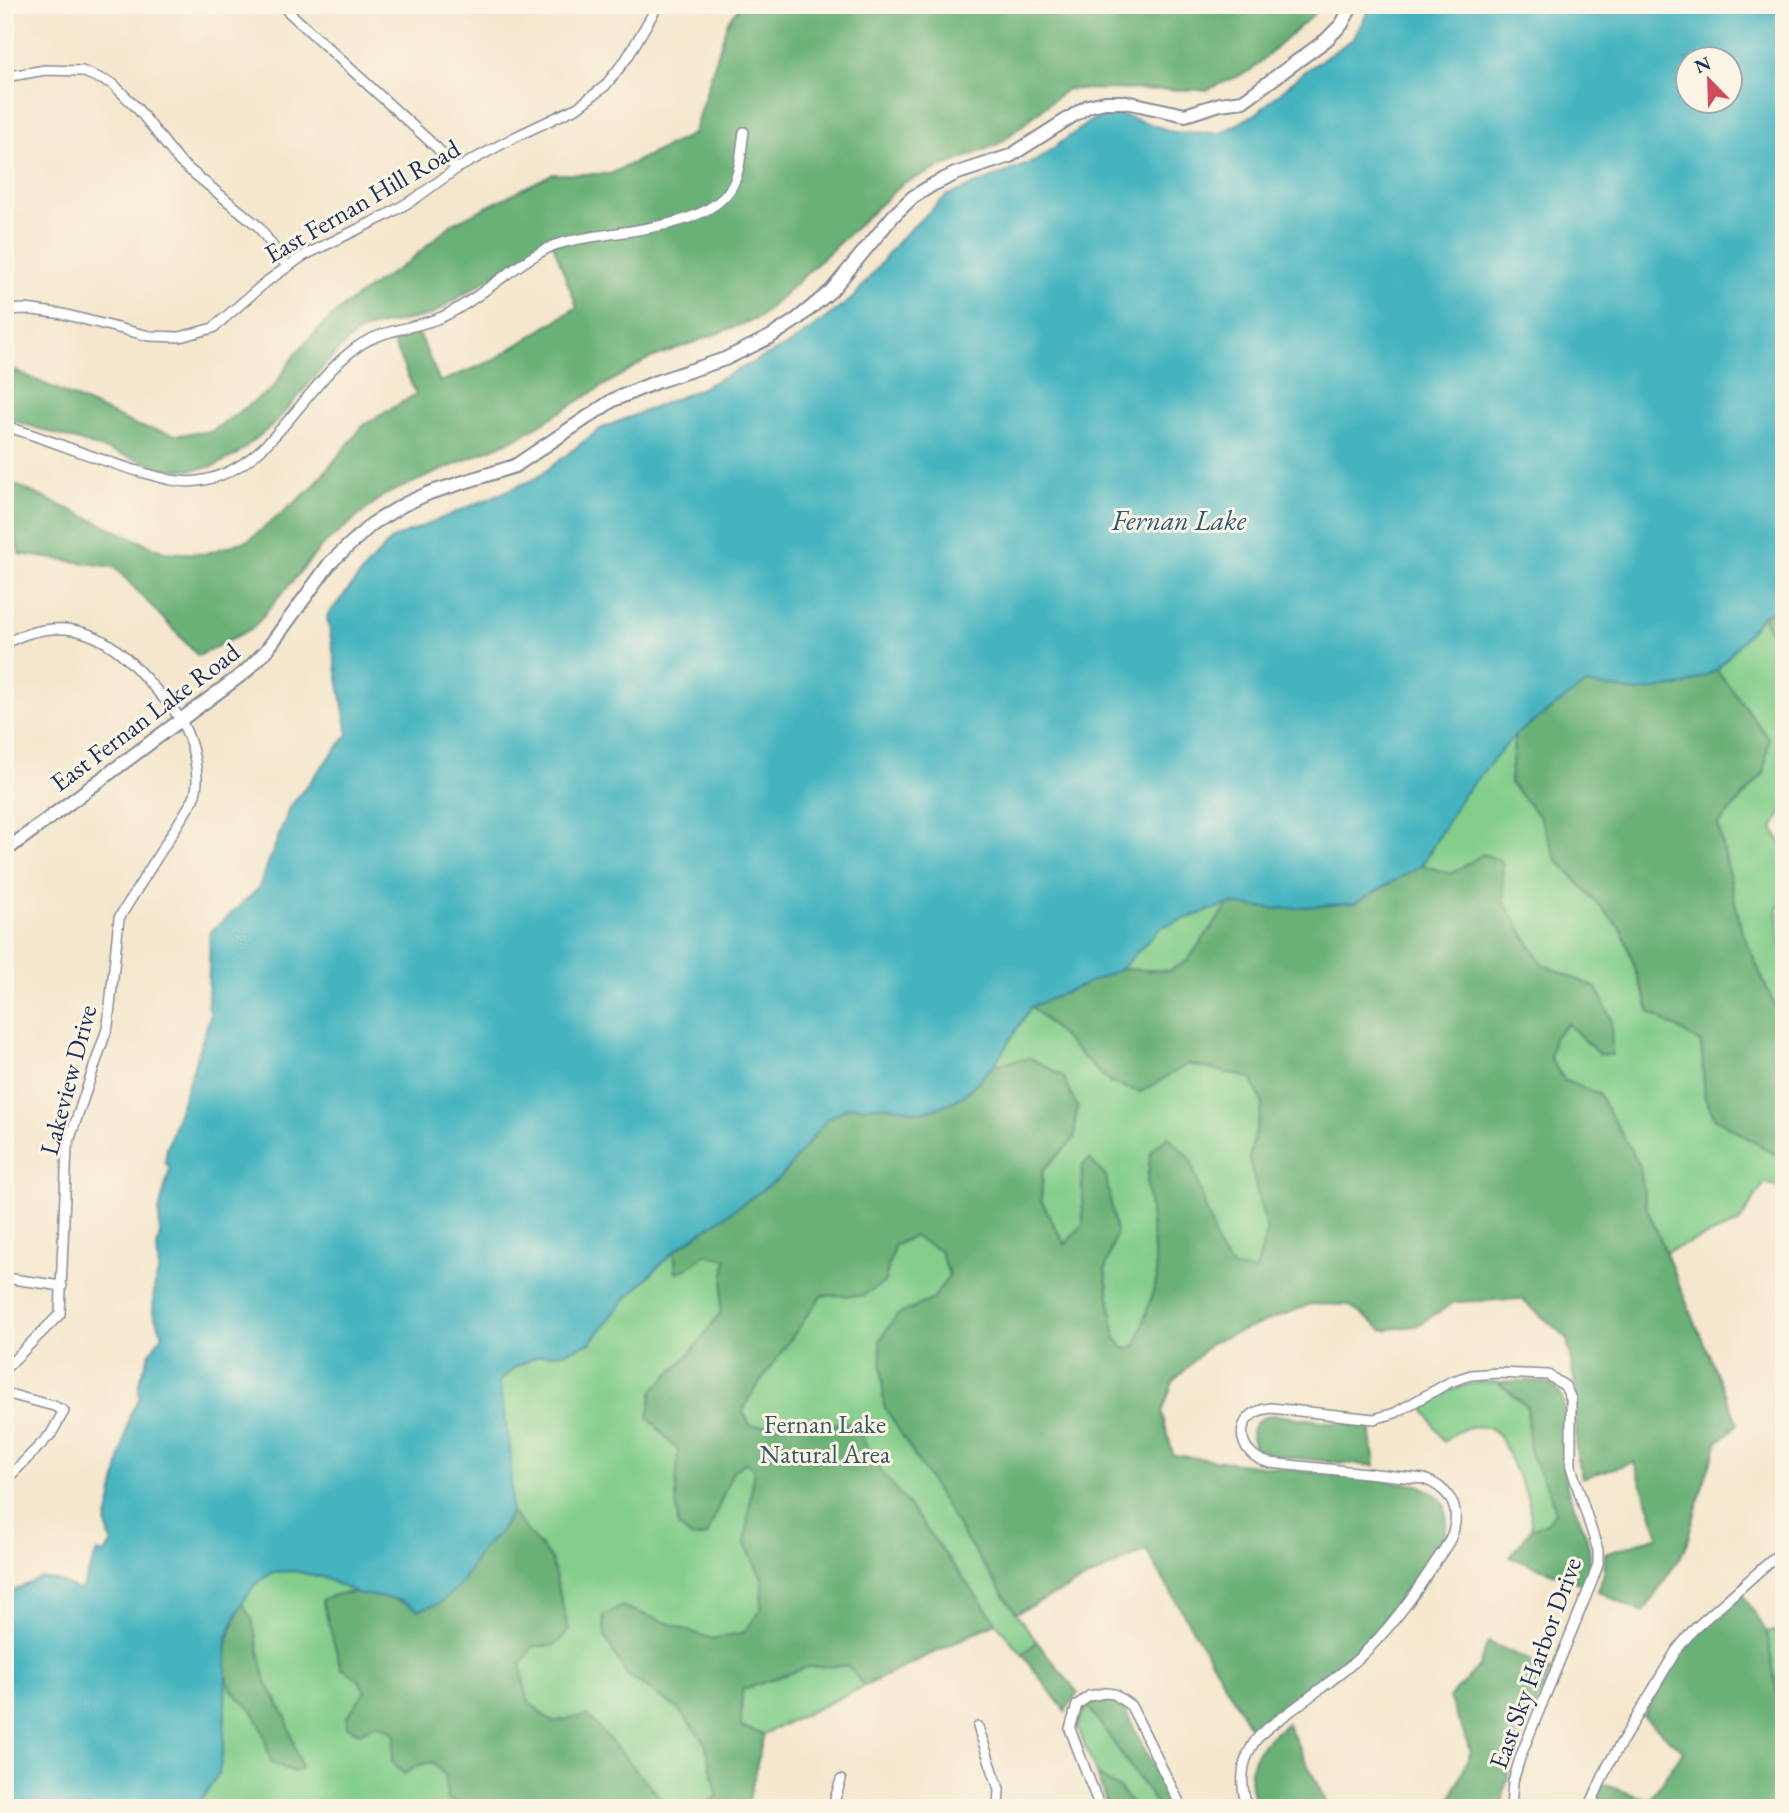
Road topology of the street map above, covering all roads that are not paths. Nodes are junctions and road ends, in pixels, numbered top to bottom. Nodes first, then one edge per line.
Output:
1 (281, 5) edge
2 (658, 5) edge
3 (1352, 5) edge
4 (5, 77) edge
5 (744, 131) dead end
6 (456, 169) junction
7 (287, 266) junction
8 (5, 310) edge
9 (5, 426) edge
10 (5, 643) edge
11 (181, 720) junction
12 (5, 850) edge
13 (5, 1278) edge
14 (62, 1286) junction
15 (5, 1369) edge
16 (5, 1392) edge
17 (5, 1481) edge
18 (1784, 1552) edge
19 (978, 1727) dead end
20 (841, 1780) dead end
21 (832, 1808) edge
22 (998, 1808) edge
23 (1100, 1808) edge
24 (1181, 1808) edge
25 (1247, 1808) edge
26 (1511, 1808) edge
27 (1589, 1808) edge

1 - 6 street
2 - 6 street, East Fernan Hill Road
3 - 11 street, East Fernan Lake Road
4 - 7 street
5 - 9 street
6 - 7 street, East Fernan Hill Road
7 - 8 street, East Fernan Hill Road
10 - 11 street
11 - 12 street, East Fernan Lake Road
11 - 14 street, Lakeview Drive
13 - 14 street
14 - 15 street, Lakeview Drive
16 - 17 street
18 - 27 street
19 - 22 street
20 - 21 street
23 - 24 street
25 - 26 street, East Sky Harbor Drive

